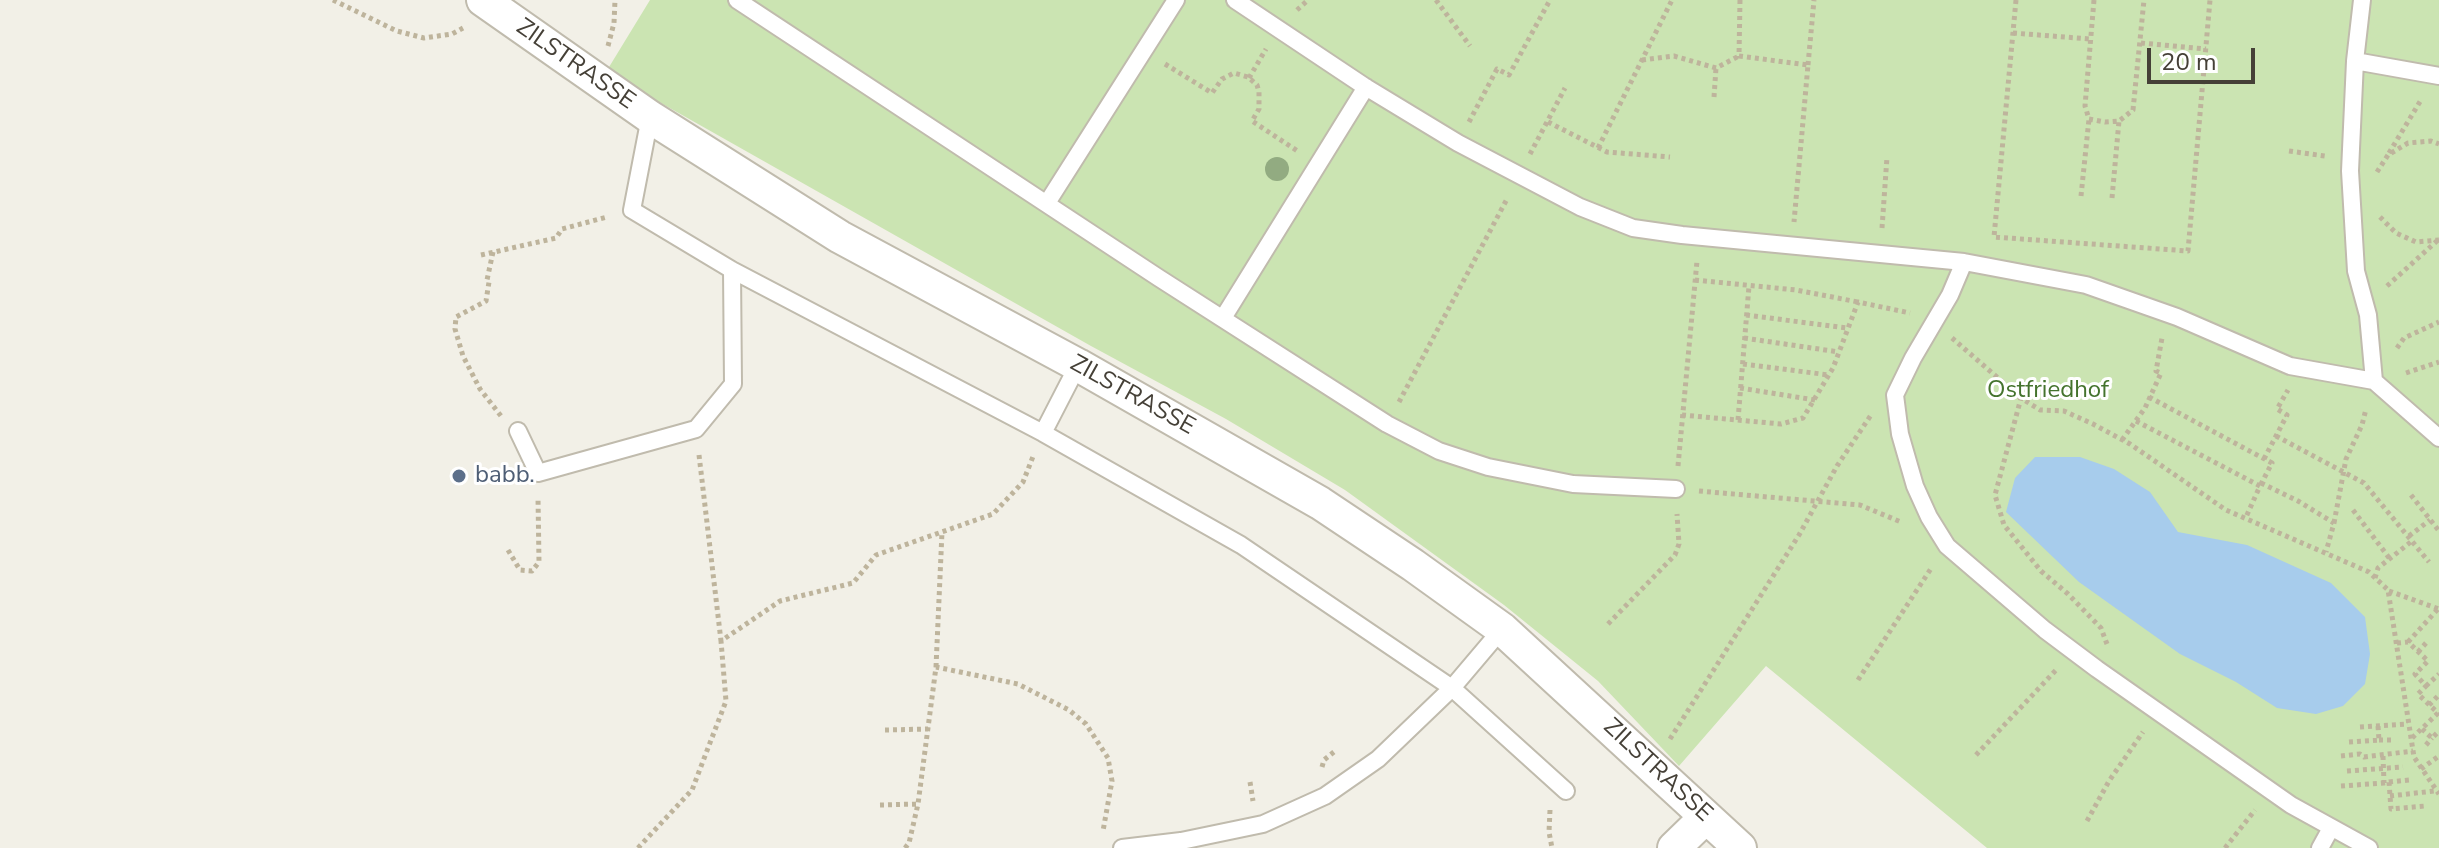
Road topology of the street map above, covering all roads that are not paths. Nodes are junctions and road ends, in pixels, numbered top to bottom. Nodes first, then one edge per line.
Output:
1 (737, 0) edge
2 (1176, 0) edge
3 (1235, 0) edge
4 (2362, 0) edge
5 (478, 11) edge
6 (2355, 61) junction
7 (2437, 75) edge
8 (1366, 87) junction
9 (650, 117) junction
10 (1047, 203) junction
11 (1964, 262) junction
12 (732, 270) junction
13 (1223, 318) junction
14 (1078, 365) junction
15 (2374, 381) junction
16 (518, 431) road end
17 (1043, 433) junction
18 (2439, 438) edge
19 (1676, 489) road end
20 (1502, 629) junction
21 (1452, 688) junction
22 (1566, 791) road end
23 (1706, 817) junction
24 (2331, 828) junction
25 (1122, 848) edge
26 (1674, 848) edge
27 (1740, 848) edge
28 (2320, 848) edge
29 (2369, 848) edge

1 - 10 lane
2 - 10 lane
3 - 8 lane
4 - 6 lane
5 - 9 street, ZILSTRASSE
6 - 7 lane
6 - 15 lane
8 - 11 lane
8 - 13 lane
9 - 12 lane
9 - 14 street, ZILSTRASSE
10 - 13 lane
11 - 15 lane
11 - 24 lane
12 - 16 lane
12 - 17 lane
13 - 19 lane
14 - 17 lane
14 - 20 street, ZILSTRASSE
15 - 18 lane
17 - 21 lane
20 - 21 lane
20 - 23 street, ZILSTRASSE
21 - 22 lane
21 - 25 lane
23 - 26 street
23 - 27 street, ZILSTRASSE
24 - 28 lane
24 - 29 lane

